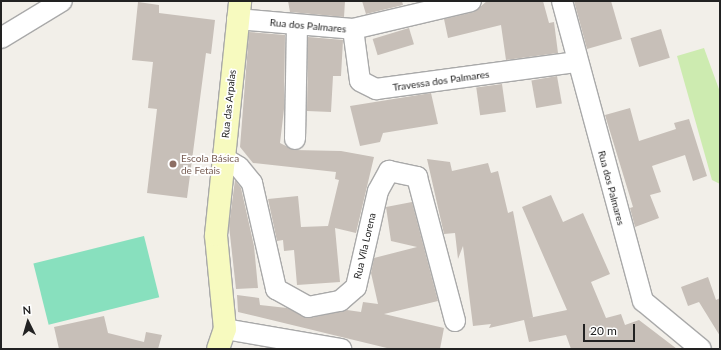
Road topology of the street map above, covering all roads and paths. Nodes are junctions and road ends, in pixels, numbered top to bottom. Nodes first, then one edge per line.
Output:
1 (62, 1) edge
2 (471, 1) edge
3 (562, 1) edge
4 (238, 10) edge
5 (297, 25) junction
6 (353, 29) junction
7 (1, 38) edge
8 (577, 62) junction
9 (295, 139) dead end
10 (224, 158) junction
11 (455, 321) dead end
12 (222, 339) edge
13 (336, 349) edge
14 (701, 349) edge

1 - 7 street
2 - 6 street, Rua dos Palmares
3 - 8 street, Rua dos Palmares
4 - 5 street, Rua dos Palmares
4 - 10 street, Rua das Arpalas
5 - 6 street, Rua dos Palmares
5 - 9 street
6 - 8 street, Travessa dos Palmares
8 - 14 street, Rua dos Palmares
10 - 11 street, Rua Vila Lorena
10 - 12 street, Rua das Arpalas
12 - 13 street

